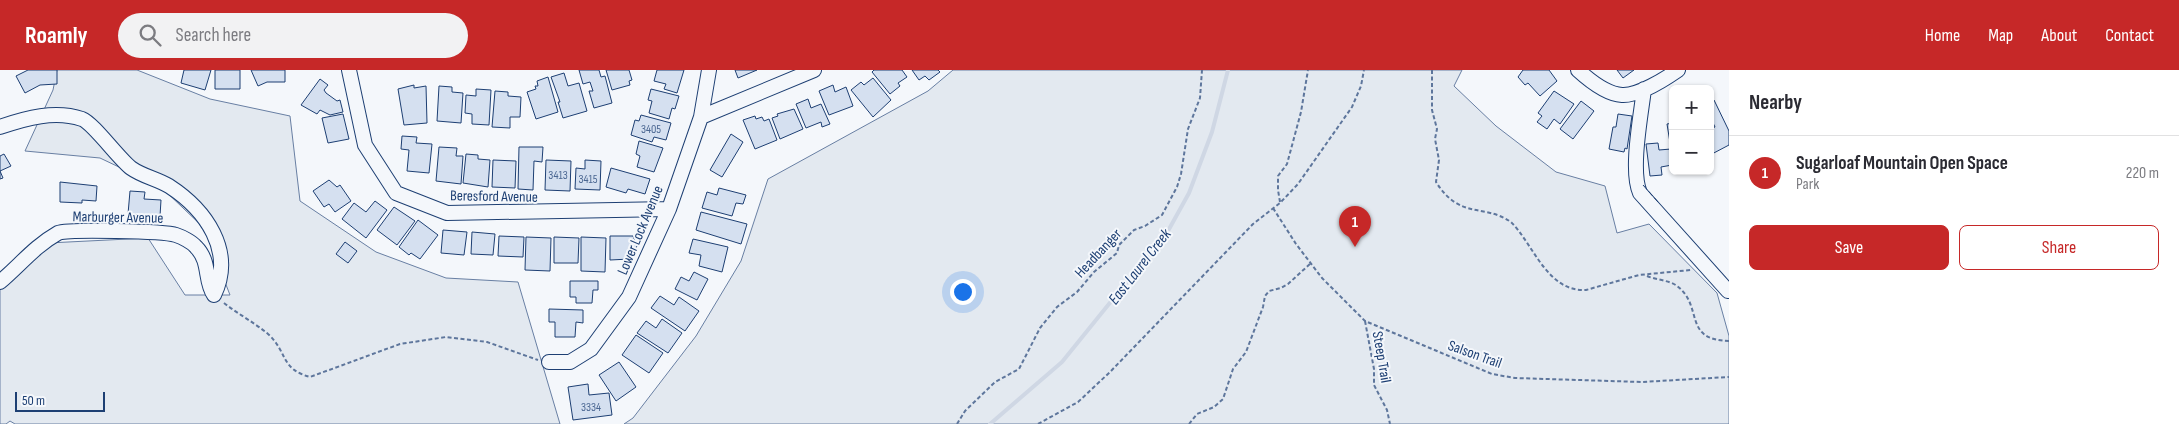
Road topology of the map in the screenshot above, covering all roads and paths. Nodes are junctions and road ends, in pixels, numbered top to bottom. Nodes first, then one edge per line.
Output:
1 (350, 70) edge
2 (709, 70) edge
3 (814, 70) edge
4 (1202, 70) edge
5 (1308, 70) edge
6 (1364, 70) edge
7 (1432, 70) edge
8 (1578, 70) edge
9 (1678, 70) edge
10 (1644, 89) junction
11 (701, 117) junction
12 (0, 127) edge
13 (1280, 203) junction
14 (1273, 208) junction
15 (669, 209) junction
16 (1311, 263) junction
17 (1708, 270) junction
18 (1645, 276) junction
19 (0, 282) edge
20 (1728, 291) edge
21 (214, 295) junction
22 (1365, 321) junction
23 (1729, 341) edge
24 (549, 362) joint
25 (1729, 377) edge
26 (957, 424) edge
27 (1038, 424) edge
28 (1189, 424) edge
29 (1390, 424) edge

1 - 15 street, Beresford Avenue
2 - 11 street, Lower Lock Avenue
3 - 11 street
4 - 26 path, Headbanger
5 - 13 path
6 - 13 path
7 - 18 path
8 - 10 street
9 - 10 street
10 - 17 street
11 - 15 street, Lower Lock Avenue
12 - 21 street
13 - 14 path
14 - 16 path, Salson Trail
14 - 27 path
15 - 24 street, Lower Lock Avenue
16 - 22 path, Salson Trail
16 - 28 path
17 - 18 path
17 - 20 street
18 - 23 path
19 - 21 street, Marburger Avenue
21 - 24 path
22 - 25 path, Salson Trail
22 - 29 path, Steep Trail

